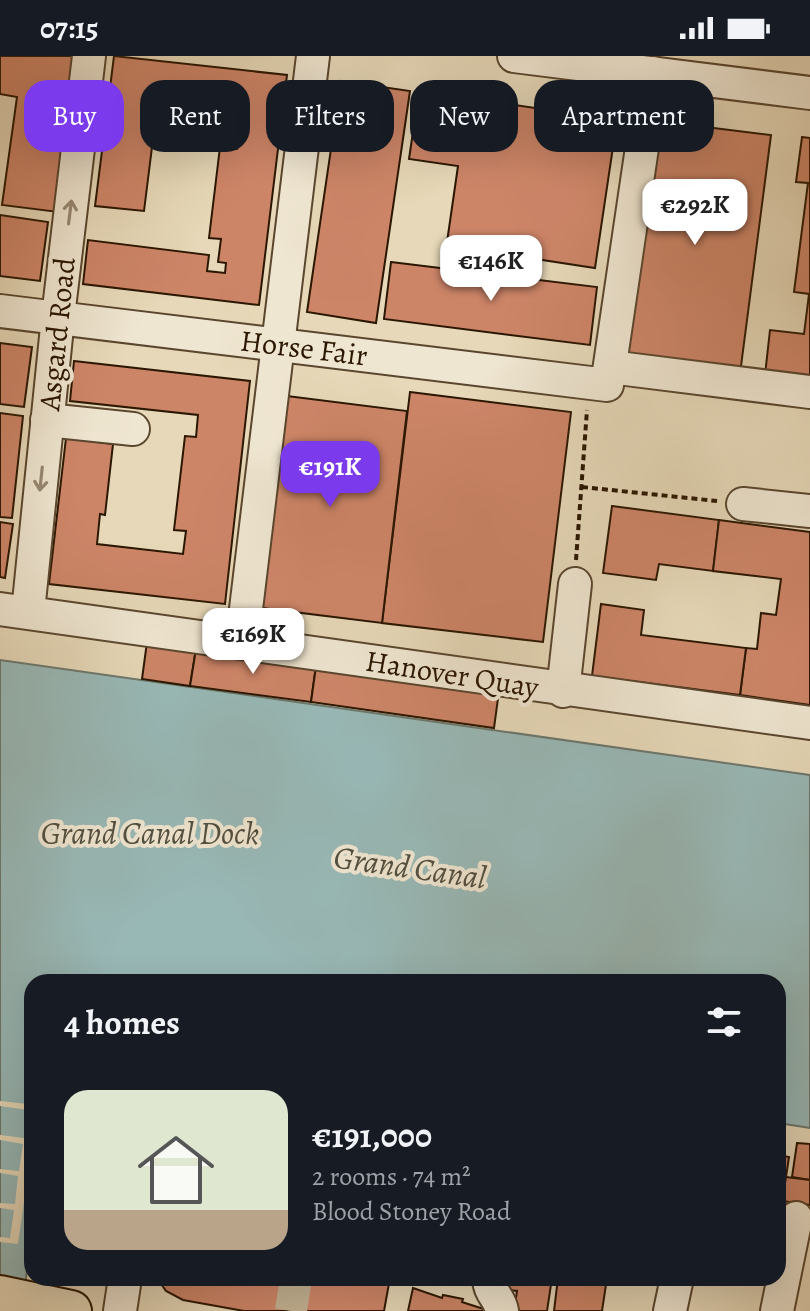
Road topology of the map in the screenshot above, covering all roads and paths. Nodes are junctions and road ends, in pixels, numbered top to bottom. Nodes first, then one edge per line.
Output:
1 (89, 56) edge
2 (313, 56) edge
3 (514, 56) edge
4 (653, 73) junction
5 (810, 93) edge
6 (0, 311) edge
7 (58, 317) junction
8 (275, 345) junction
9 (602, 379) junction
10 (810, 392) edge
11 (47, 420) junction
12 (133, 429) dead end
13 (581, 487) junction
14 (743, 504) joint
15 (810, 511) edge
16 (575, 584) joint
17 (14, 611) edge
18 (242, 642) junction
19 (563, 691) junction
20 (810, 723) edge
21 (795, 1218) edge
22 (786, 1264) edge
23 (124, 1286) edge
24 (490, 1286) edge
25 (675, 1286) edge
26 (782, 1286) edge
27 (0, 1296) edge
28 (71, 1311) edge
29 (120, 1311) edge
30 (502, 1311) edge
31 (670, 1311) edge
32 (777, 1311) edge

7 -> 1 street, Asgard Road
2 - 8 street
3 - 4 street
4 - 5 street
4 - 9 street
6 - 7 street, Horse Fair
7 - 8 street, Horse Fair
7 - 11 street, Asgard Road
8 - 9 street, Horse Fair
8 - 18 street
9 - 10 street, Horse Fair
9 - 13 path
11 - 12 street
11 -> 17 street, Asgard Road
13 - 14 path
13 - 16 path
14 - 15 street
16 - 19 street
17 - 18 street, Hanover Quay
18 - 19 street, Hanover Quay
19 - 20 street, Hanover Quay
21 - 22 street
23 - 29 street
24 - 30 street
25 - 31 street
26 - 32 street
27 - 28 main road

